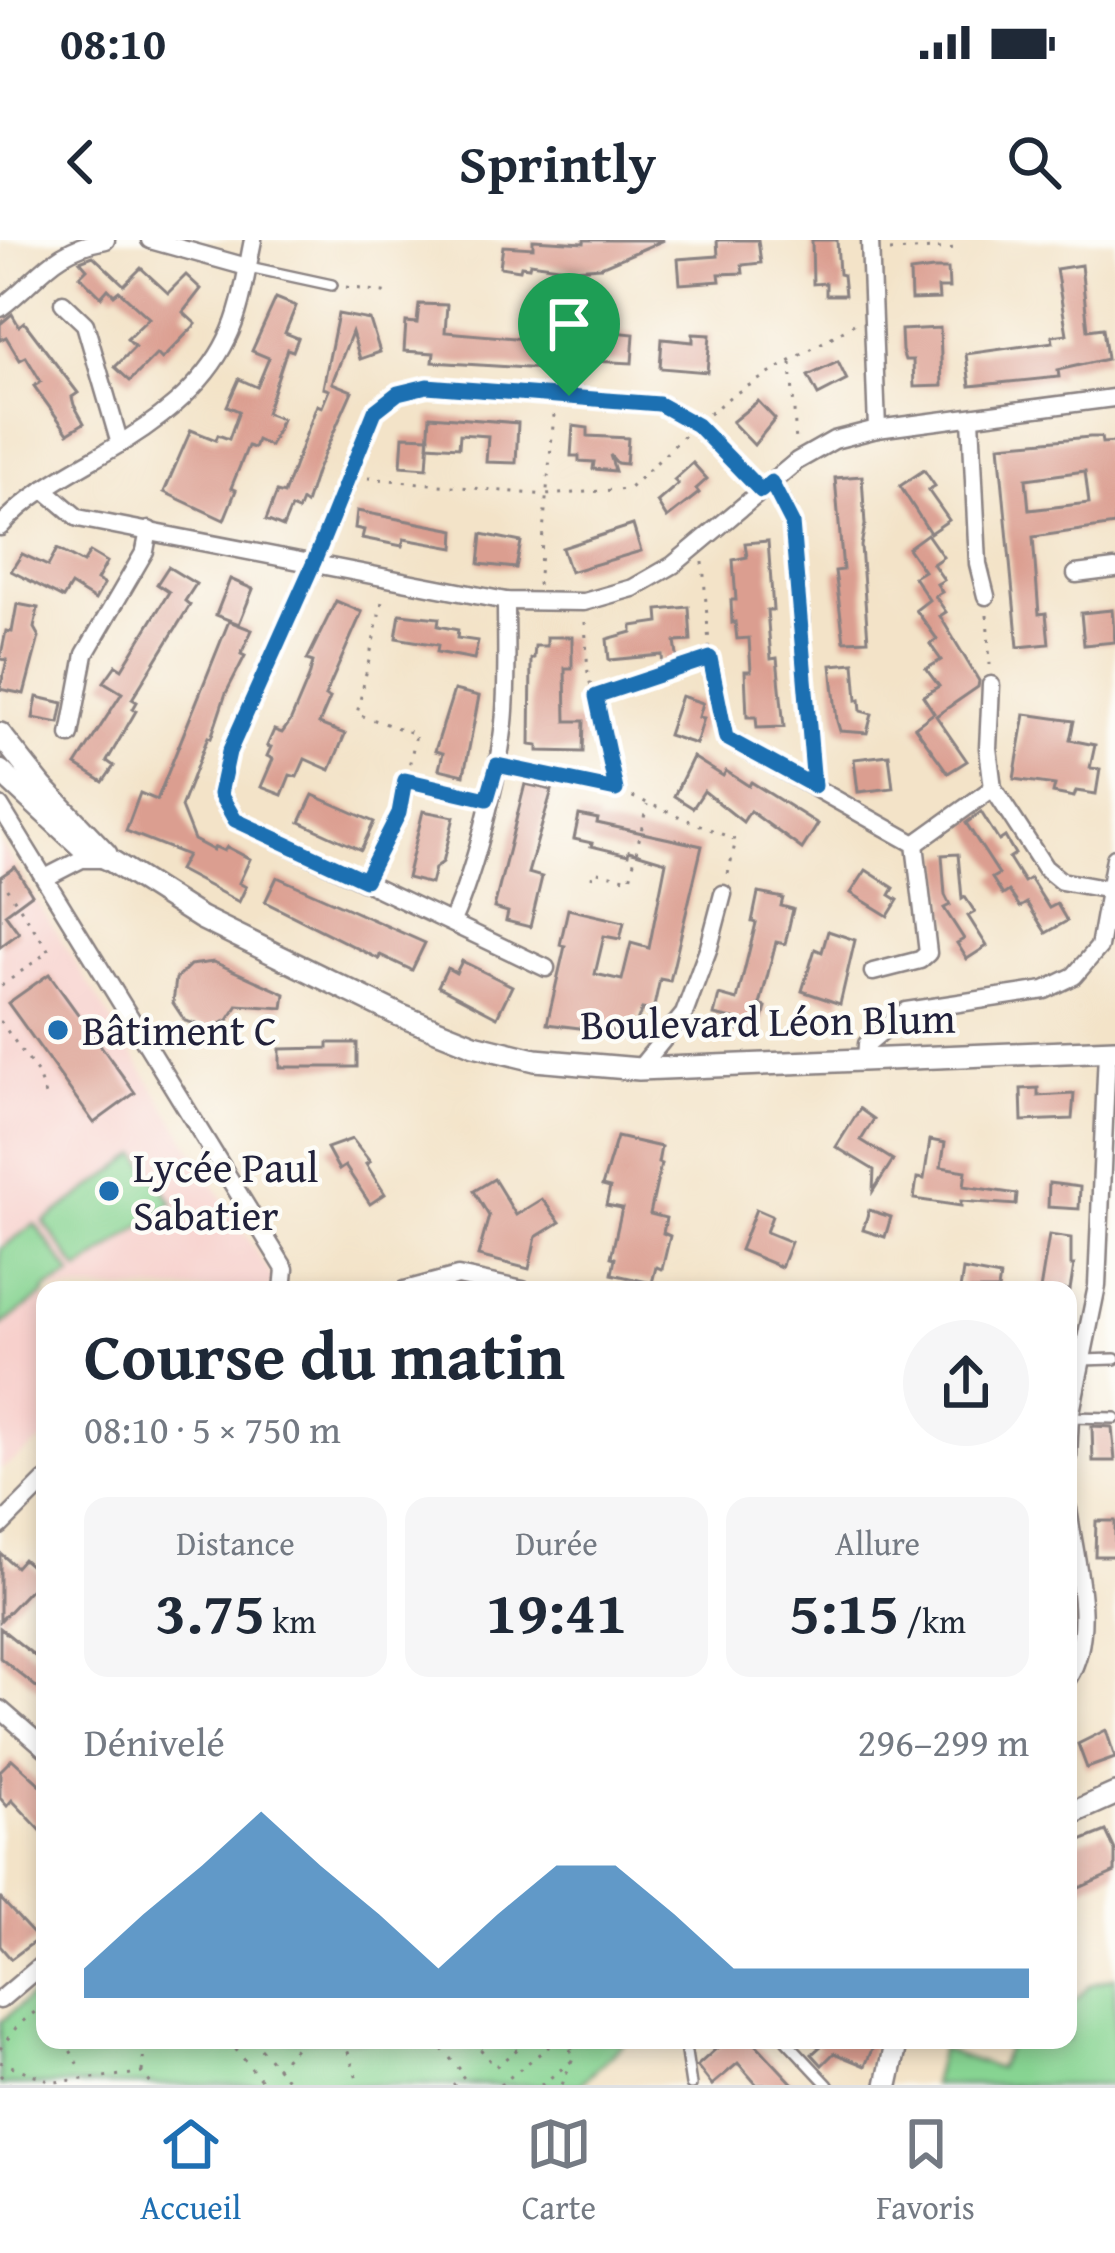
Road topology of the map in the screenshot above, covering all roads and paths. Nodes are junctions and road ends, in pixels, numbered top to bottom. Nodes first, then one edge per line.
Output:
1 (106, 240) edge
2 (150, 240) edge
3 (253, 240) edge
4 (870, 246) edge
5 (960, 248) dead end
6 (247, 267) junction
7 (332, 285) joint
8 (392, 293) dead end
9 (63, 303) dead end
10 (0, 308) edge
11 (872, 313) junction
12 (575, 316) dead end
13 (791, 361) junction
14 (562, 396) junction
15 (1114, 396) edge
16 (971, 418) junction
17 (697, 425) junction
18 (877, 429) junction
19 (119, 444) junction
20 (796, 461) junction
21 (348, 476) junction
22 (766, 486) junction
23 (44, 489) junction
24 (545, 495) junction
25 (0, 527) edge
26 (148, 530) junction
27 (702, 542) junction
28 (314, 562) junction
29 (1115, 569) edge
30 (1076, 574) dead end
31 (386, 577) junction
32 (986, 596) joint
33 (506, 601) junction
34 (584, 602) junction
35 (537, 603) junction
36 (710, 658) junction
37 (992, 685) joint
38 (596, 696) junction
39 (0, 734) edge
40 (70, 735) dead end
41 (726, 738) joint
42 (497, 765) junction
43 (0, 771) edge
44 (405, 780) junction
45 (814, 786) junction
46 (993, 788) junction
47 (616, 790) junction
48 (487, 799) junction
49 (647, 803) junction
50 (0, 806) edge
51 (915, 844) junction
52 (1115, 858) edge
53 (110, 860) junction
54 (0, 878) edge
55 (45, 878) junction
56 (592, 878) dead end
57 (365, 880) junction
58 (1113, 889) edge
59 (723, 894) joint
60 (452, 921) junction
61 (546, 968) dead end
62 (873, 972) dead end
63 (0, 987) edge
64 (0, 1021) edge
65 (1111, 1051) edge
66 (866, 1061) junction
67 (639, 1070) junction
68 (46, 1098) dead end
69 (1107, 1214) edge
70 (284, 1281) edge
71 (428, 1281) edge
72 (481, 1281) edge
73 (1115, 1358) edge
74 (1082, 1360) junction
75 (1077, 1384) edge
76 (1077, 1417) edge
77 (1115, 1418) edge
78 (36, 1490) edge
79 (0, 1526) edge
80 (1077, 1572) edge
81 (1077, 1649) edge
82 (0, 1709) edge
83 (36, 1740) edge
84 (1115, 1794) edge
85 (1077, 1811) edge
86 (36, 1970) edge
87 (0, 2000) edge
88 (36, 2011) edge
89 (0, 2049) edge
90 (69, 2049) edge
91 (144, 2049) edge
92 (235, 2049) edge
93 (260, 2049) edge
94 (294, 2049) edge
95 (347, 2049) edge
96 (442, 2049) edge
97 (481, 2049) edge
98 (518, 2049) edge
99 (548, 2049) edge
100 (570, 2049) edge
101 (685, 2049) edge
102 (794, 2049) edge
103 (896, 2049) edge
104 (574, 2060) junction
105 (0, 2062) edge
106 (79, 2065) dead end
107 (276, 2068) junction
108 (142, 2073) junction
109 (0, 2075) edge
110 (11, 2085) edge
111 (152, 2085) edge
112 (265, 2085) edge
113 (292, 2085) edge
114 (359, 2085) edge
115 (453, 2085) edge
116 (500, 2085) edge
117 (541, 2085) edge
118 (562, 2085) edge
119 (691, 2085) edge
120 (828, 2085) edge
121 (887, 2085) edge

1 - 10 street
2 - 6 street
3 - 6 street
4 - 5 path
4 - 11 street
6 - 7 lane
6 - 19 street
7 - 8 path
9 - 19 street
11 - 13 path
11 - 18 street
12 - 14 path
13 - 17 path
13 - 20 path
14 - 17 street
14 - 21 street
14 - 24 path
15 - 16 street
16 - 18 street
16 - 32 street
17 - 22 street
17 - 24 path
18 - 20 street
19 - 23 street
20 - 22 street
21 - 24 path
21 - 28 street
22 - 27 street
22 - 45 street
23 - 25 street
23 - 26 street
24 - 35 path
26 - 28 street
26 - 40 street
27 - 34 street
27 - 36 path
28 - 31 street
28 - 57 street
29 - 30 street
31 - 33 street
31 - 44 path
32 - 37 path
33 - 35 street
33 - 42 street
34 - 35 street
34 - 38 path
36 - 38 path
36 - 41 path
37 - 46 street
38 - 47 path
39 - 53 street, Boulevard Léon Blum
41 - 45 street
42 - 47 path
42 - 48 street
43 - 53 street, Boulevard Léon Blum
44 - 48 path
44 - 57 path
45 - 51 street
46 - 51 street
46 - 58 street
47 - 49 path
48 - 60 street
49 - 56 path
49 - 59 path
50 - 55 street
51 - 62 street
52 - 58 street
53 - 55 street
53 - 67 street, Boulevard Léon Blum
54 - 63 path
55 - 70 street
57 - 60 street
58 - 66 street
59 - 67 street
60 - 61 street
64 - 68 path
65 - 66 street, Boulevard Léon Blum
65 - 69 street
66 - 67 street, Boulevard Léon Blum
69 - 74 street
71 - 72 street
73 - 74 lane
74 - 75 street
76 - 77 lane
78 - 79 street
80 - 81 street
82 - 83 street
84 - 85 street
86 - 87 street
88 - 89 path
90 - 106 path
91 - 108 path
92 - 112 path
93 - 107 path
94 - 107 path
95 - 114 path
96 - 115 path
97 - 98 path
99 - 116 path
100 - 104 path
101 - 119 lane
102 - 120 lane
103 - 121 street
104 - 117 path
104 - 118 path
105 - 108 path
107 - 113 path
108 - 111 path
109 - 110 path

